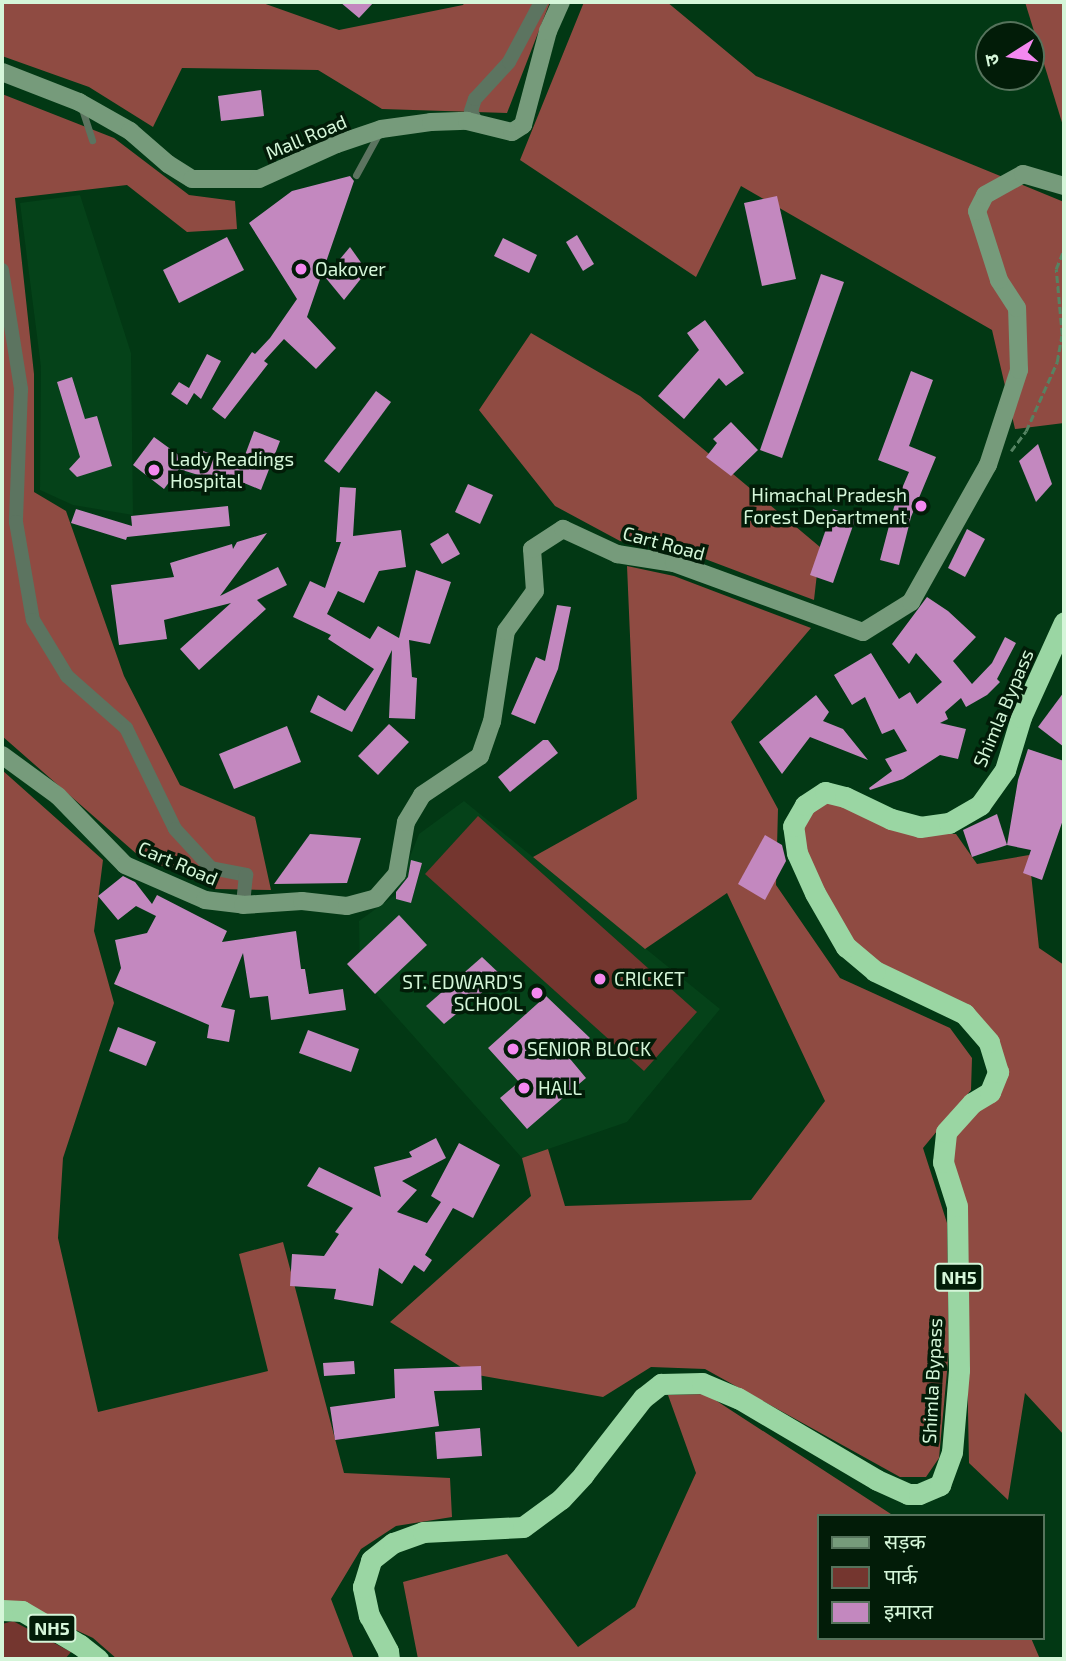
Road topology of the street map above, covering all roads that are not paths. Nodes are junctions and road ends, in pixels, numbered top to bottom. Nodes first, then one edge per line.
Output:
1 (541, 2) edge
2 (561, 2) edge
3 (2, 72) edge
4 (79, 102) junction
5 (477, 124) junction
6 (381, 129) junction
7 (92, 140) dead end
8 (356, 175) dead end
9 (1064, 186) edge
10 (2, 270) edge
11 (1064, 622) edge
12 (2, 755) edge
13 (243, 905) junction
14 (2, 1610) edge
15 (98, 1659) edge
16 (389, 1659) edge

1 - 5 street
2 - 5 main road, Mall Road
3 - 4 main road, Mall Road
4 - 6 main road, Mall Road
4 - 7 lane
5 - 6 main road, Mall Road
6 - 8 lane
9 - 13 main road, Cart Road
10 - 13 street
11 - 16 highway, Shimla Bypass / NH5
12 - 13 main road, Cart Road
14 - 15 highway, NH5

